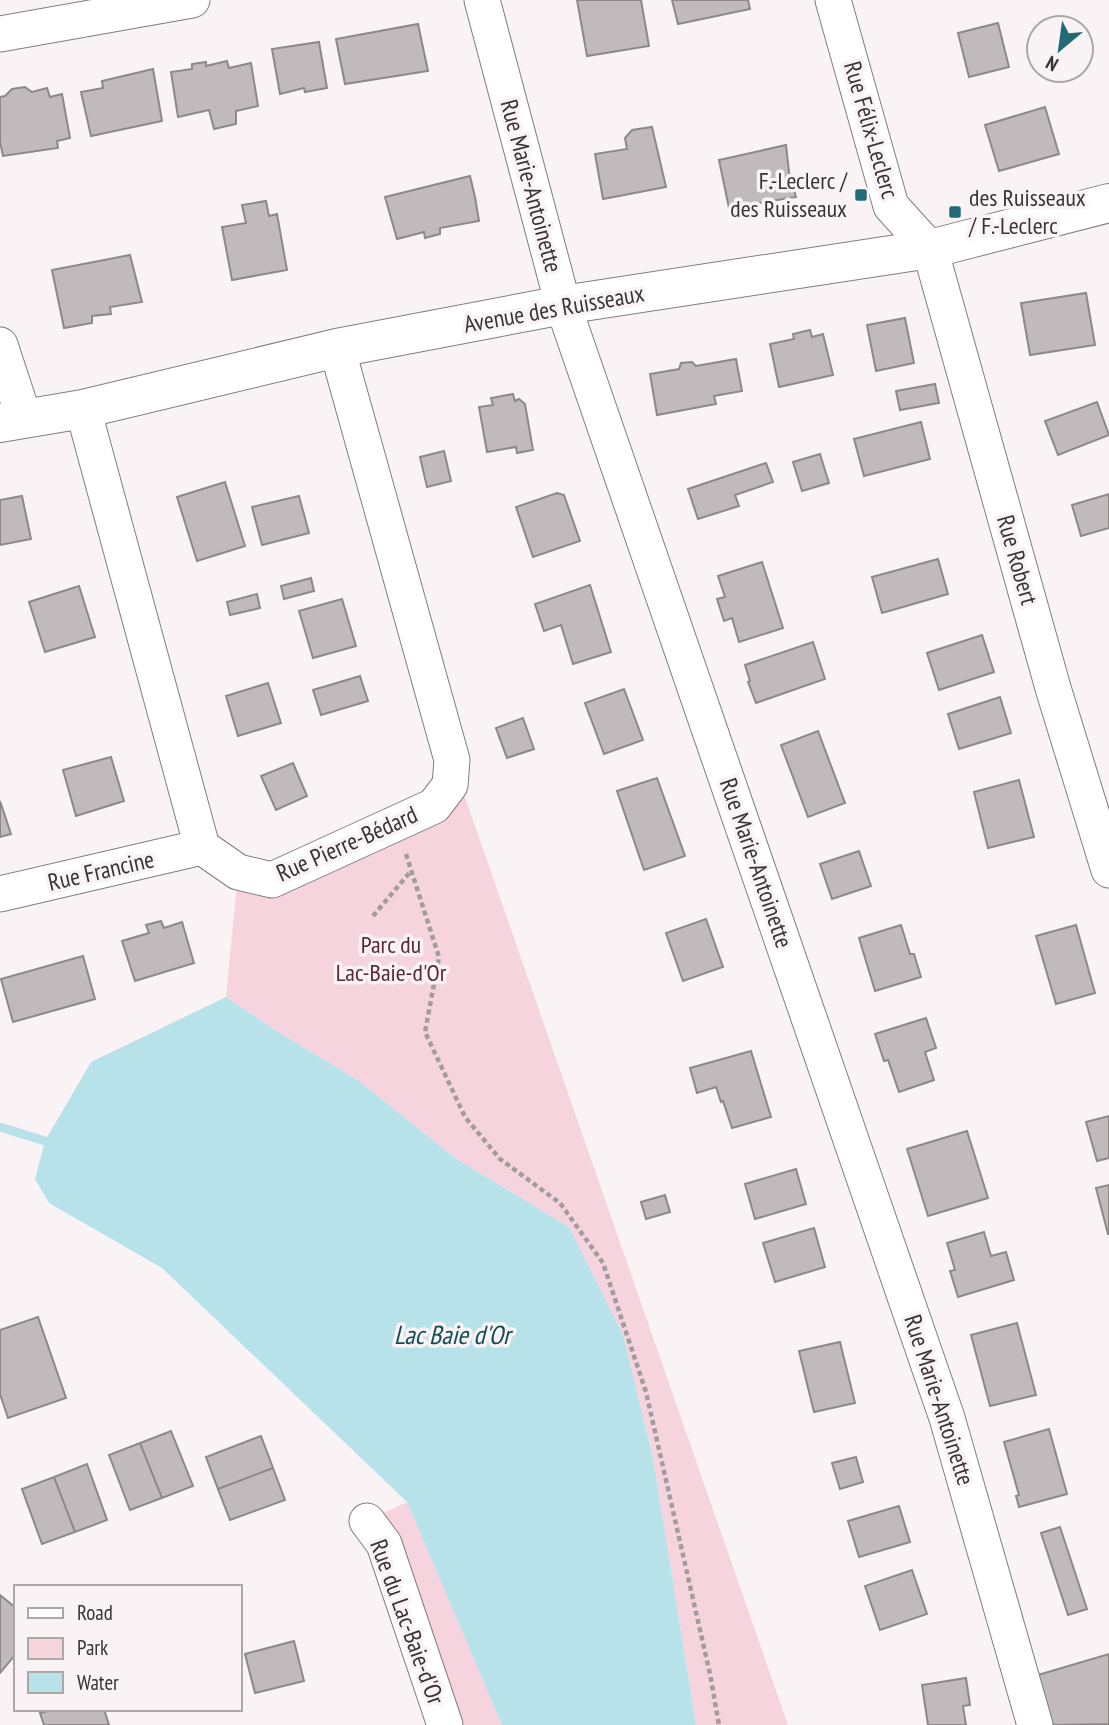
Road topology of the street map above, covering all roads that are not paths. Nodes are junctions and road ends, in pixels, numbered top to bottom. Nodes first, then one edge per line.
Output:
1 (192, 0) edge
2 (482, 0) edge
3 (833, 0) edge
4 (0, 34) edge
5 (1109, 203) edge
6 (930, 249) junction
7 (563, 305) junction
8 (0, 345) edge
9 (337, 348) junction
10 (83, 409) junction
11 (12, 421) edge
12 (202, 847) junction
13 (1109, 870) edge
14 (0, 894) edge
15 (367, 1521) dead end
16 (445, 1725) edge
17 (1035, 1725) edge

1 - 4 street
2 - 7 street, Rue Marie-Antoinette
3 - 6 street, Rue Félix-Leclerc
5 - 6 street, Avenue des Ruisseaux
6 - 7 street, Avenue des Ruisseaux
6 - 13 street, Rue Robert
7 - 9 street, Avenue des Ruisseaux
7 - 17 street, Rue Marie-Antoinette
8 - 11 street
9 - 10 street, Avenue des Ruisseaux
9 - 12 street, Rue Pierre-Bédard
10 - 11 street, Avenue des Ruisseaux
10 - 12 street
12 - 14 street, Rue Francine
15 - 16 street, Rue du Lac-Baie-d'Or

